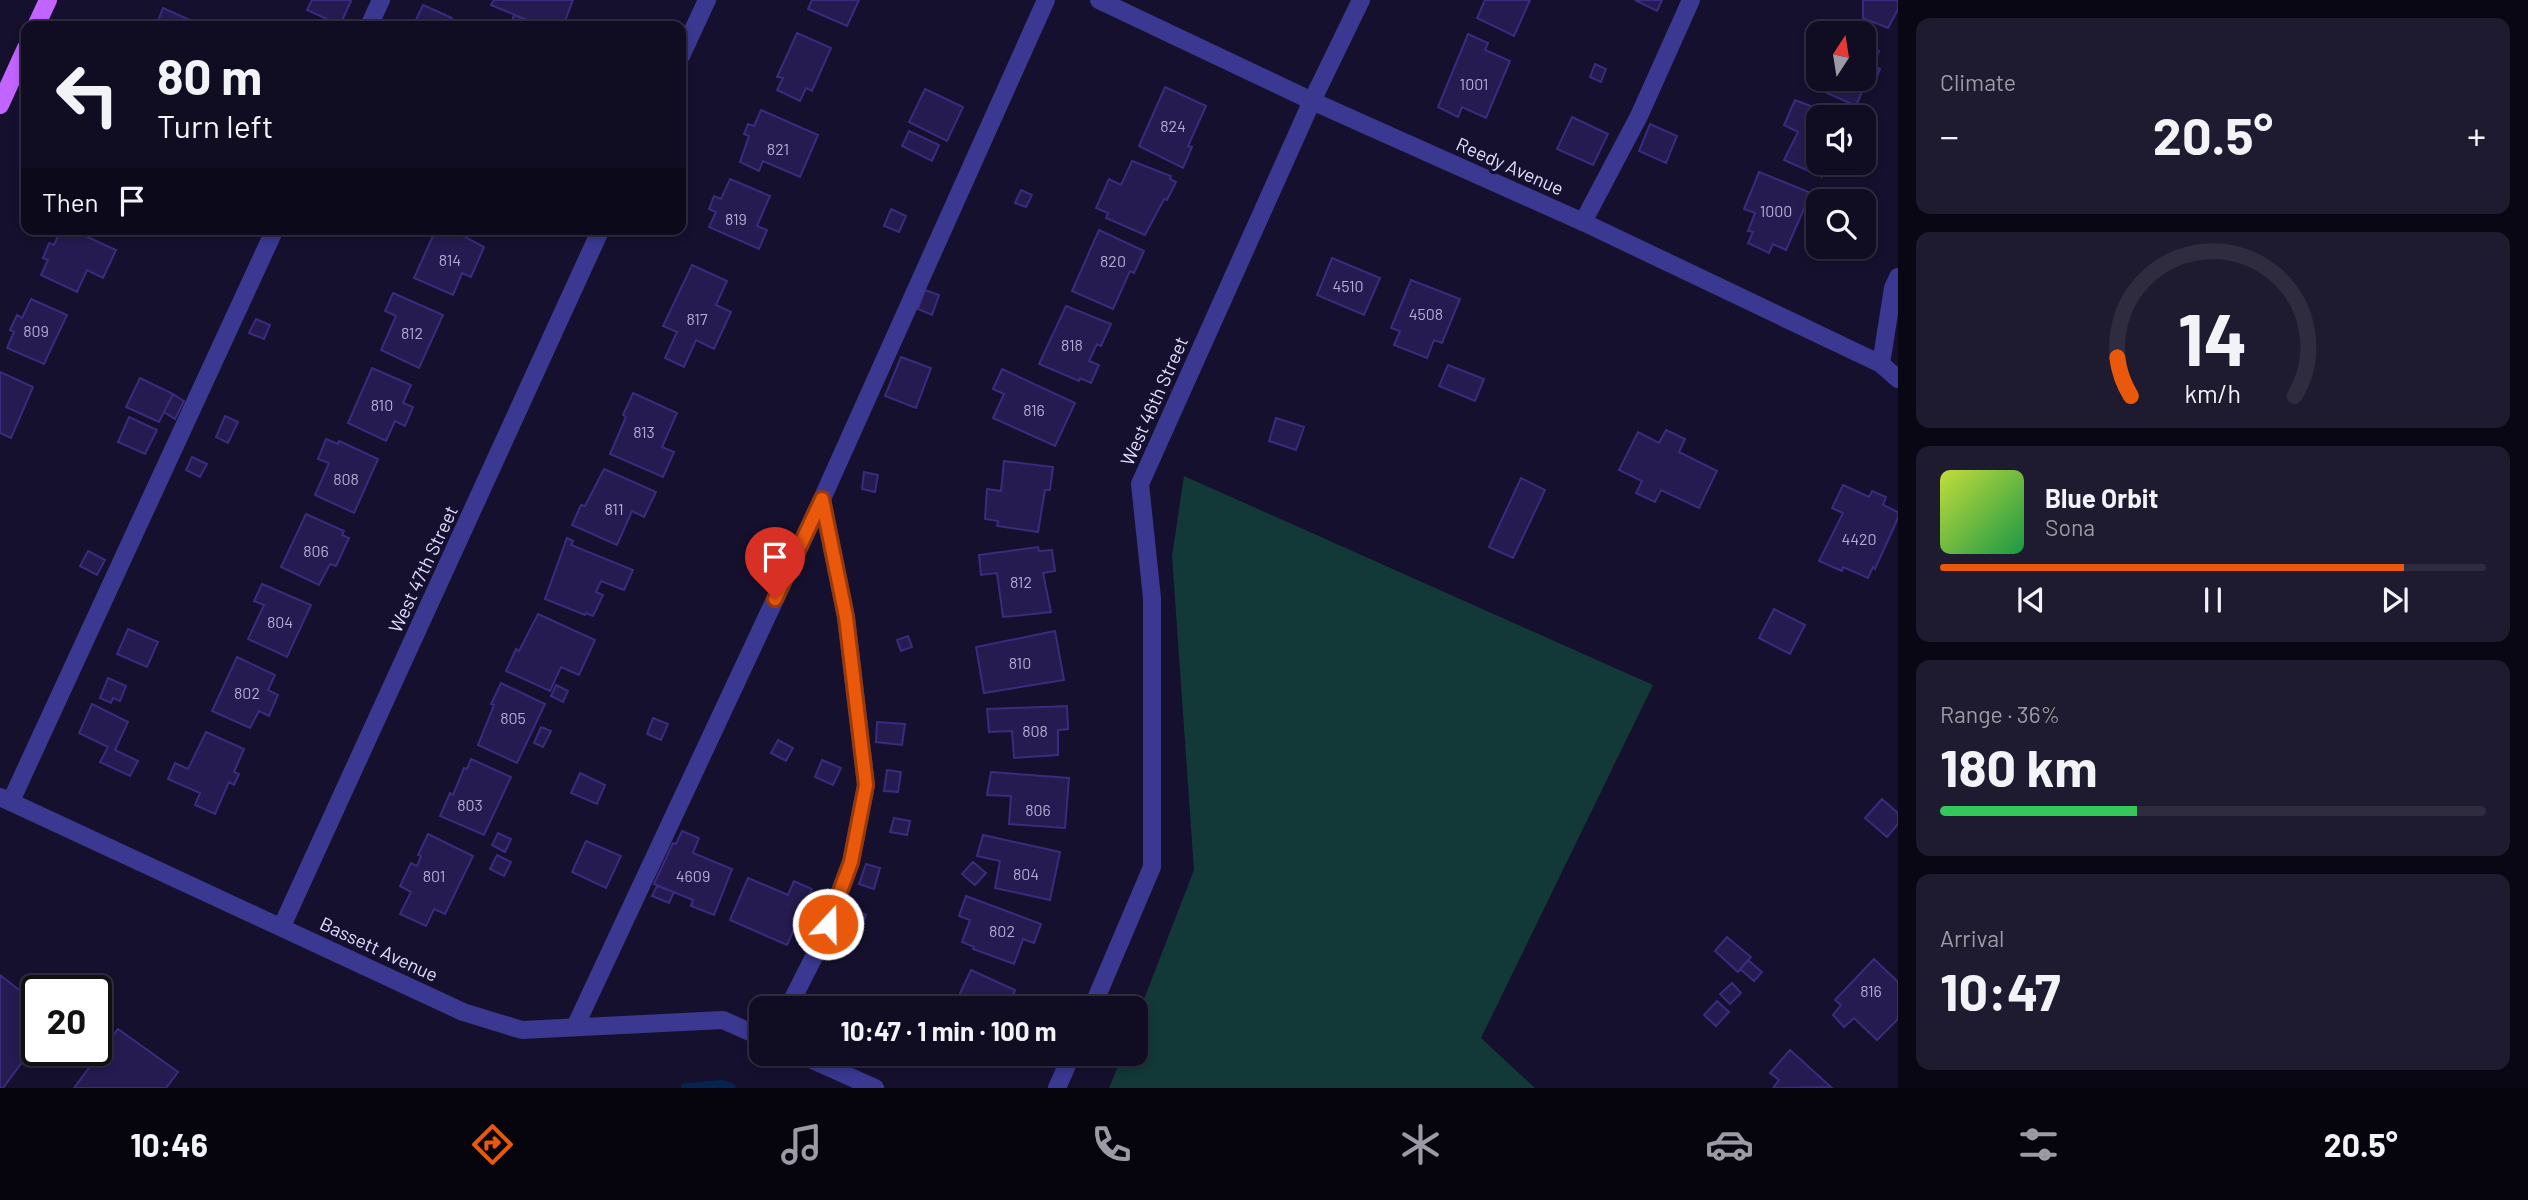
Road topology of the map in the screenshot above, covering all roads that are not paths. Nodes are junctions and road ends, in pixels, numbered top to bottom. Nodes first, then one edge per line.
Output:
1 (48, 0) edge
2 (381, 0) edge
3 (706, 0) edge
4 (1046, 0) edge
5 (1099, 0) edge
6 (1361, 0) edge
7 (1691, 0) edge
8 (38, 21) edge
9 (371, 21) edge
10 (686, 45) edge
11 (21, 59) edge
12 (1312, 101) junction
13 (0, 105) edge
14 (1583, 222) junction
15 (272, 235) edge
16 (598, 235) edge
17 (1898, 277) edge
18 (1898, 355) edge
19 (1881, 364) junction
20 (1898, 379) edge
21 (822, 499) junction
22 (5, 799) edge
23 (282, 926) junction
24 (794, 996) edge
25 (1097, 996) edge
26 (575, 1027) junction
27 (749, 1032) edge
28 (826, 1066) edge
29 (1067, 1066) edge
30 (875, 1088) edge
31 (1057, 1088) edge

1 - 8 main road
2 - 9 street
3 - 10 street
4 - 21 street
5 - 12 street, Reedy Avenue
6 - 12 street, West 46th Street
7 - 14 street
11 - 13 main road
12 - 14 street, Reedy Avenue
12 - 25 street, West 46th Street
14 - 19 street, Reedy Avenue
15 - 22 street
16 - 23 street, West 47th Street
17 - 19 street
18 - 19 street
19 - 20 street, Reedy Avenue
21 - 24 street
21 - 26 street
22 - 23 street, Bassett Avenue
23 - 26 street, Bassett Avenue
26 - 27 street, Bassett Avenue
28 - 30 street
29 - 31 street

